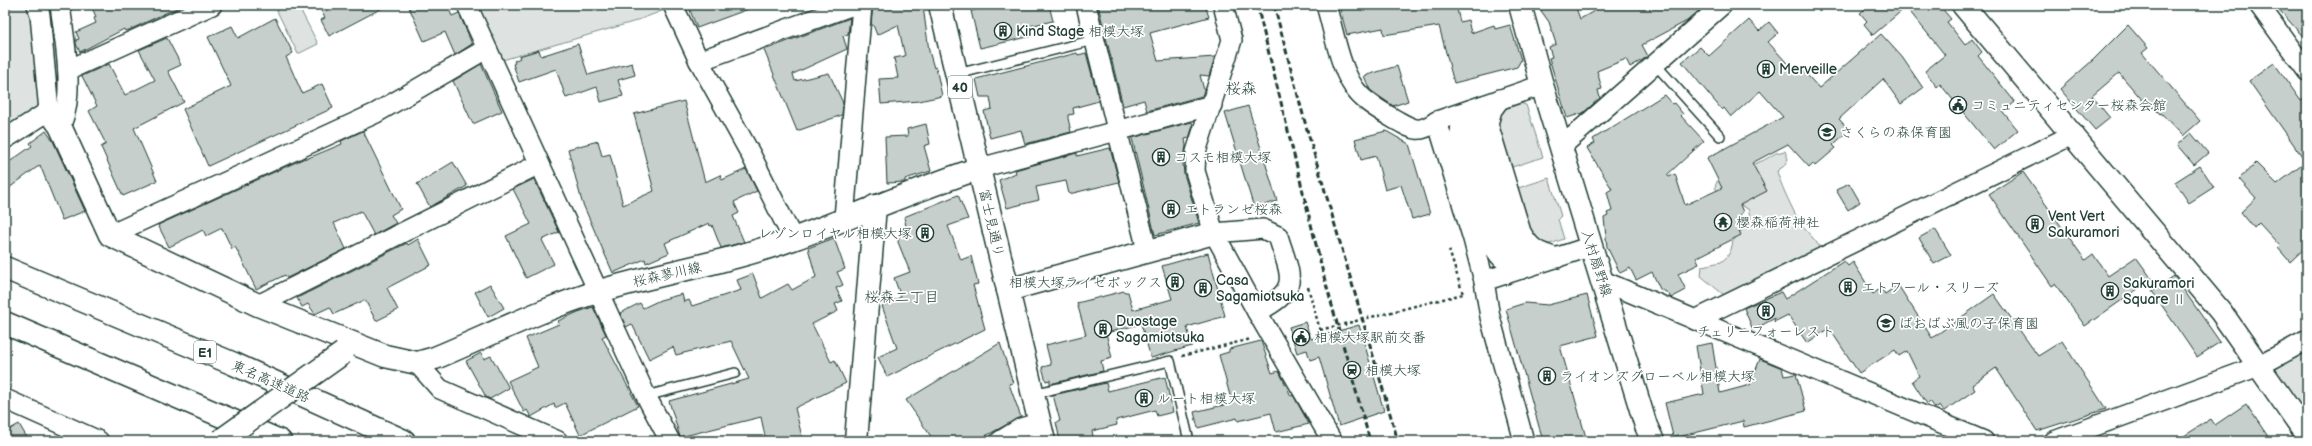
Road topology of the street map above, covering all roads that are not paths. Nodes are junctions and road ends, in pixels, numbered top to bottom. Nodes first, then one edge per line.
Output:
1 (37, 5) edge
2 (60, 5) edge
3 (212, 5) edge
4 (467, 5) edge
5 (673, 5) edge
6 (853, 5) edge
7 (862, 5) edge
8 (940, 5) edge
9 (1086, 5) edge
10 (1223, 5) edge
11 (1326, 5) edge
12 (1520, 5) edge
13 (1722, 5) edge
14 (1963, 5) edge
15 (2259, 5) edge
16 (1094, 40) junction
17 (486, 49) junction
18 (699, 61) junction
19 (1655, 64) junction
20 (68, 70) junction
21 (2307, 71) edge
22 (957, 74) junction
23 (1542, 85) junction
24 (1212, 105) junction
25 (1485, 105) junction
26 (55, 119) junction
27 (1437, 121) junction
28 (1118, 132) junction
29 (2074, 134) junction
30 (1720, 136) dead end
31 (5, 139) edge
32 (1561, 147) junction
33 (539, 164) junction
34 (980, 168) junction
35 (875, 206) junction
36 (844, 218) junction
37 (1214, 233) junction
38 (110, 235) junction
39 (793, 239) junction
40 (1592, 246) junction
41 (1147, 250) junction
42 (1548, 260) junction
43 (5, 268) edge
44 (1522, 269) junction
45 (1484, 281) junction
46 (1603, 281) junction
47 (1008, 290) junction
48 (599, 291) junction
49 (258, 305) junction
50 (1257, 312) junction
51 (1695, 320) junction
52 (5, 323) edge
53 (2307, 340) edge
54 (350, 348) junction
55 (417, 363) junction
56 (2259, 366) junction
57 (735, 373) dead end
58 (1033, 394) junction
59 (646, 396) junction
60 (5, 399) edge
61 (1042, 432) edge
62 (2307, 435) edge
63 (99, 441) edge
64 (220, 441) edge
65 (280, 441) edge
66 (404, 441) edge
67 (558, 441) edge
68 (670, 441) edge
69 (856, 441) edge
70 (1000, 441) edge
71 (1189, 441) edge
72 (1332, 441) edge
73 (1524, 441) edge
74 (1653, 441) edge
75 (1984, 441) edge
76 (2054, 441) edge

1 - 26 street
2 - 20 street
3 - 20 street
4 - 17 street
5 - 18 street
6 - 18 street
7 - 36 street
8 - 22 main road, 富士見通り / 40
9 - 16 street
10 - 24 street
11 - 27 street
12 - 23 main road, 入村扇野線
13 - 19 street
14 - 29 main road
15 - 21 street
16 - 22 lane
16 - 28 street
17 - 33 street
17 - 38 street
18 - 39 street
19 - 30 lane
19 - 32 street
20 - 26 street
22 - 34 main road, 富士見通り / 40
23 - 25 street
23 - 32 main road, 入村扇野線
24 - 28 street
24 - 37 street
25 - 27 street
25 - 42 street
25 - 44 street
26 - 31 street
26 - 38 main road
27 - 45 street
28 - 34 street
28 - 41 street
29 - 51 street
29 - 56 main road
32 - 40 main road, 入村扇野線
33 - 48 street
33 - 49 street
34 - 35 main road, 桜森蓼川線
34 - 47 main road, 富士見通り / 40
35 - 36 main road, 桜森蓼川線
35 - 69 main road
36 - 39 main road, 桜森蓼川線
37 - 41 main road
37 - 50 street
37 - 50 street
38 - 49 main road, 桜森蓼川線
39 - 48 main road, 桜森蓼川線
40 - 42 street
40 - 46 main road, 入村扇野線
41 - 47 main road
42 - 44 street
43 - 66 main road, 東名高速道路 / E1
44 - 45 street
45 - 73 street
46 - 51 street
46 - 74 main road, 入村扇野線
47 - 58 main road, 富士見通り / 40
48 - 55 main road, 桜森蓼川線
48 - 59 street
49 - 54 main road, 桜森蓼川線
50 - 72 street
51 - 75 street
52 - 65 main road
53 - 56 street
54 - 55 main road, 桜森蓼川線
54 - 64 main road, bridge
55 - 67 street
56 - 62 main road
56 - 76 street
57 - 59 lane
58 - 61 main road, 富士見通り / 40
58 - 71 lane
59 - 68 street
60 - 63 street
61 - 70 street

